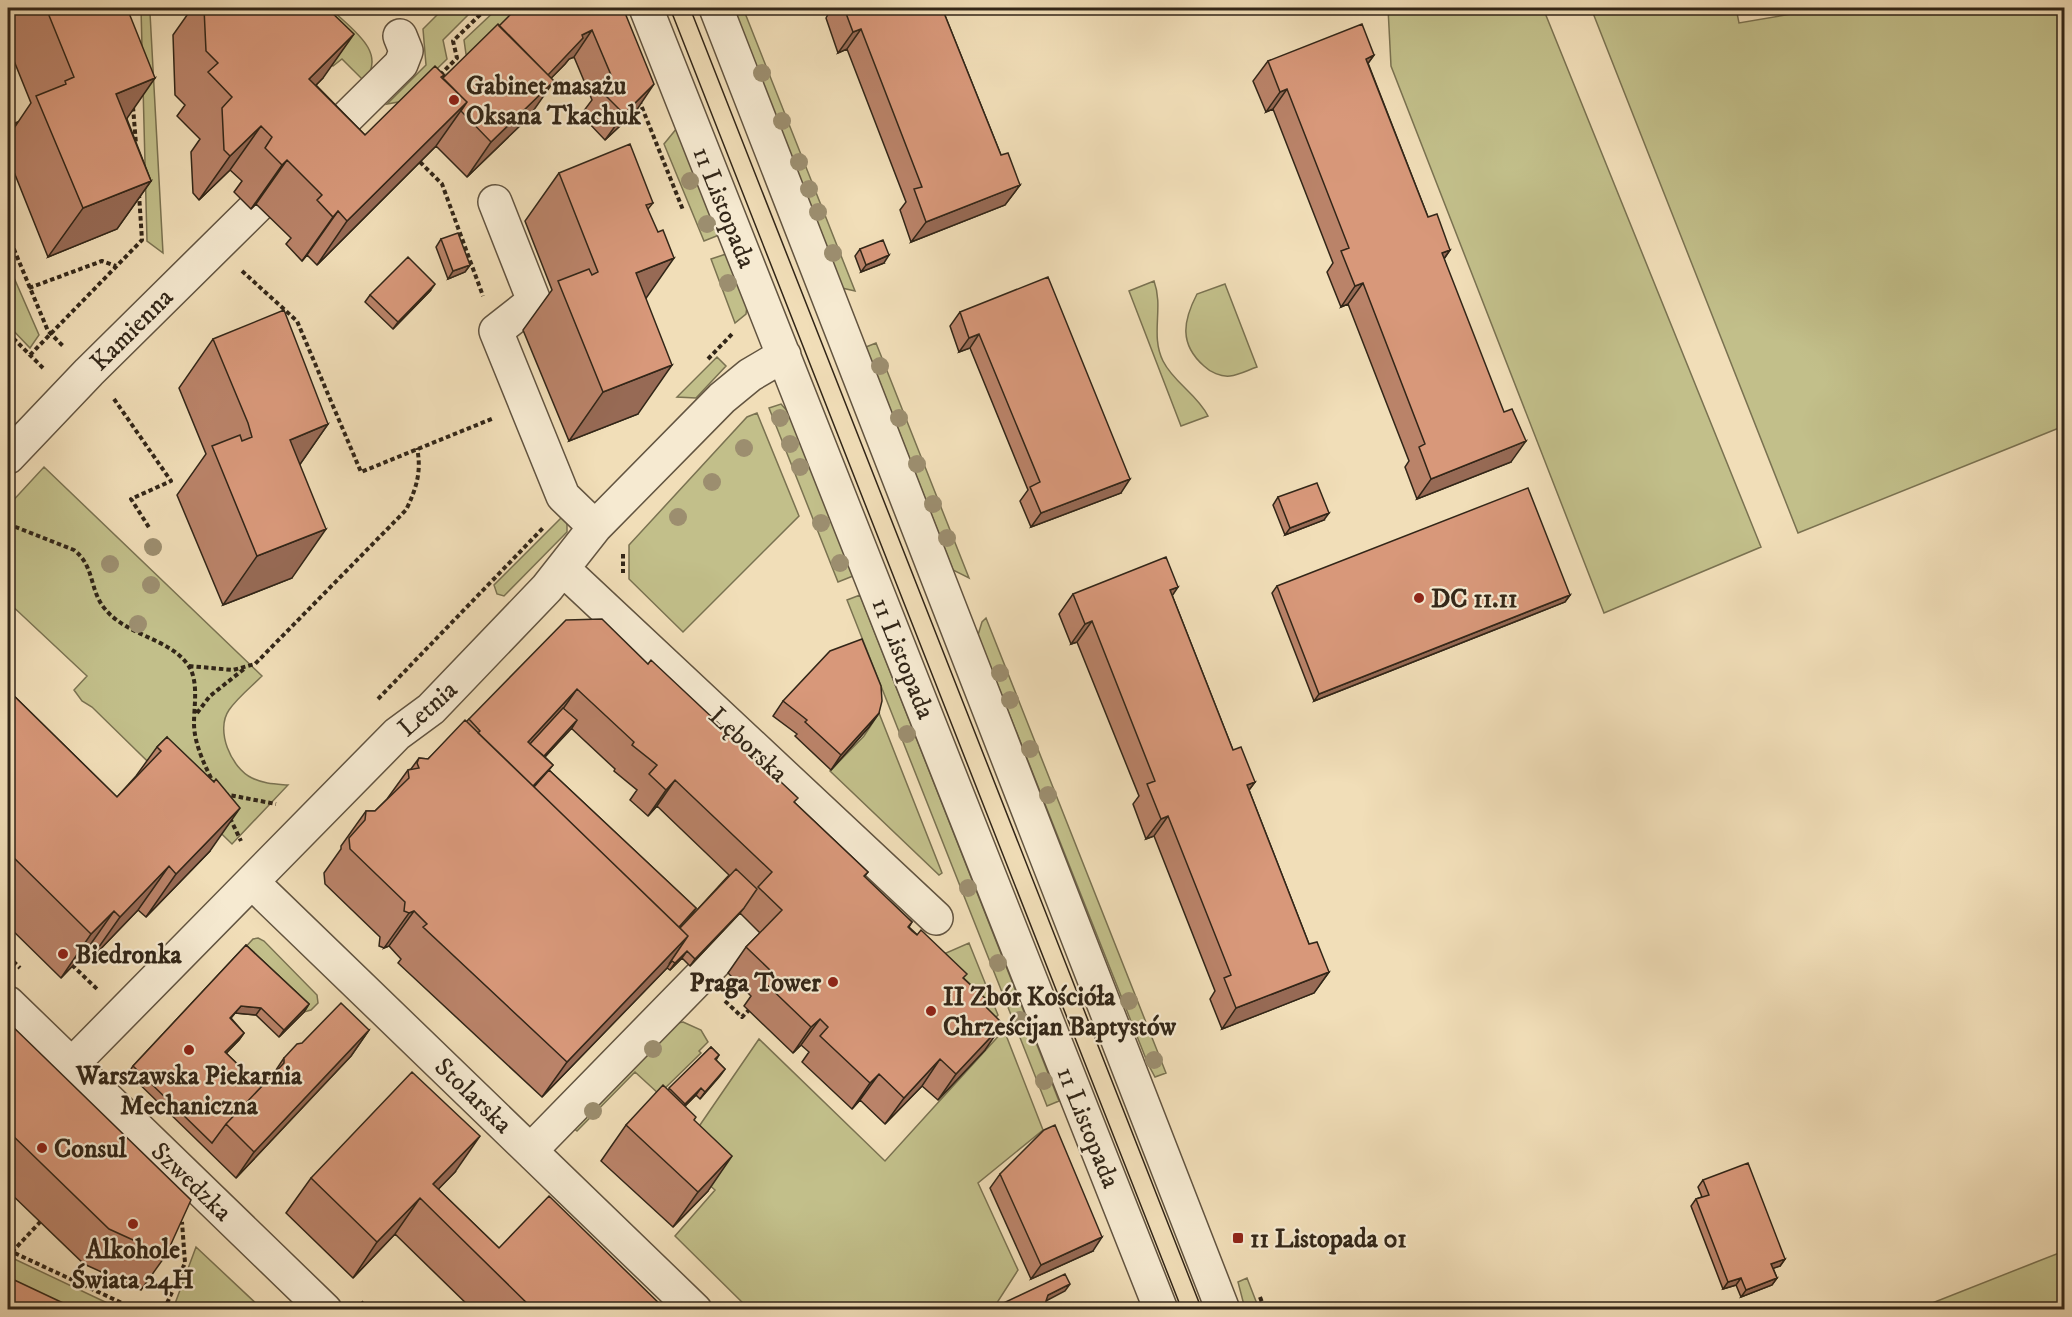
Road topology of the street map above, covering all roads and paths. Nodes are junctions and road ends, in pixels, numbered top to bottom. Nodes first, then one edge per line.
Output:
1 (716, 8) edge
2 (651, 13) edge
3 (400, 36) dead end
4 (636, 94) edge
5 (133, 101) edge
6 (21, 122) dead end
7 (8, 127) edge
8 (136, 147) edge
9 (310, 155) edge
10 (420, 162) edge
11 (138, 182) edge
12 (495, 202) dead end
13 (258, 205) dead end
14 (684, 212) dead end
15 (8, 235) edge
16 (464, 244) junction
17 (215, 246) junction
18 (456, 247) edge
19 (8, 254) edge
20 (16, 257) junction
21 (116, 266) junction
22 (29, 288) junction
23 (496, 331) junction
24 (8, 333) edge
25 (733, 333) dead end
26 (51, 334) junction
27 (30, 355) junction
28 (784, 355) junction
29 (700, 367) dead end
30 (88, 372) junction
31 (50, 375) dead end
32 (525, 405) junction
33 (417, 448) junction
34 (8, 457) edge
35 (568, 502) junction
36 (8, 524) edge
37 (595, 527) junction
38 (150, 529) dead end
39 (563, 569) junction
40 (189, 666) junction
41 (245, 669) junction
42 (377, 700) dead end
43 (197, 713) junction
44 (218, 792) junction
45 (285, 795) dead end
46 (222, 801) edge
47 (277, 804) junction
48 (226, 811) edge
49 (275, 811) dead end
50 (244, 847) dead end
51 (252, 882) junction
52 (936, 918) dead end
53 (752, 924) dead end
54 (72, 965) edge
55 (8, 1003) edge
56 (110, 1026) junction
57 (72, 1065) junction
58 (32, 1106) edge
59 (531, 1150) junction
60 (182, 1218) edge
61 (40, 1222) dead end
62 (10, 1251) edge
63 (137, 1310) edge
64 (164, 1310) edge
65 (325, 1310) edge
66 (695, 1310) edge
67 (1161, 1310) edge
68 (1223, 1310) edge

1 - 68 street
2 - 28 street, 11 Listopada
3 - 9 street
4 - 14 path
5 - 8 path
6 - 7 path
10 - 16 path
11 - 21 path
12 - 23 street
13 - 17 street, Kamienna
15 - 20 path
16 - 18 path
16 - 23 path
17 - 30 street, Kamienna
17 - 33 path
19 - 20 path
20 - 22 path
21 - 22 path
21 - 26 path
22 - 26 path
23 - 32 street
24 - 27 path
25 - 29 path
26 - 27 path
26 - 30 path
27 - 31 path
28 - 37 street, Letnia
28 - 67 street, 11 Listopada
30 - 34 street, Kamienna
30 - 38 path
32 - 33 path
32 - 35 street
33 - 41 path
35 - 37 street
35 - 42 path
36 - 40 path
37 - 39 street, Letnia
39 - 51 street, Letnia
39 - 52 street, Lęborska
40 - 41 path
40 - 43 path
41 - 43 path
43 - 44 path
44 - 46 path
44 - 47 path
45 - 47 path
47 - 49 path
48 - 50 path
51 - 56 street, Letnia
51 - 59 street, Stolarska
53 - 59 street
54 - 56 path
55 - 57 street, Szwedzka
56 - 57 street, Letnia
57 - 58 street, Letnia
57 - 65 street, Szwedzka
59 - 66 street, Stolarska
60 - 64 path
61 - 62 path
62 - 63 path

